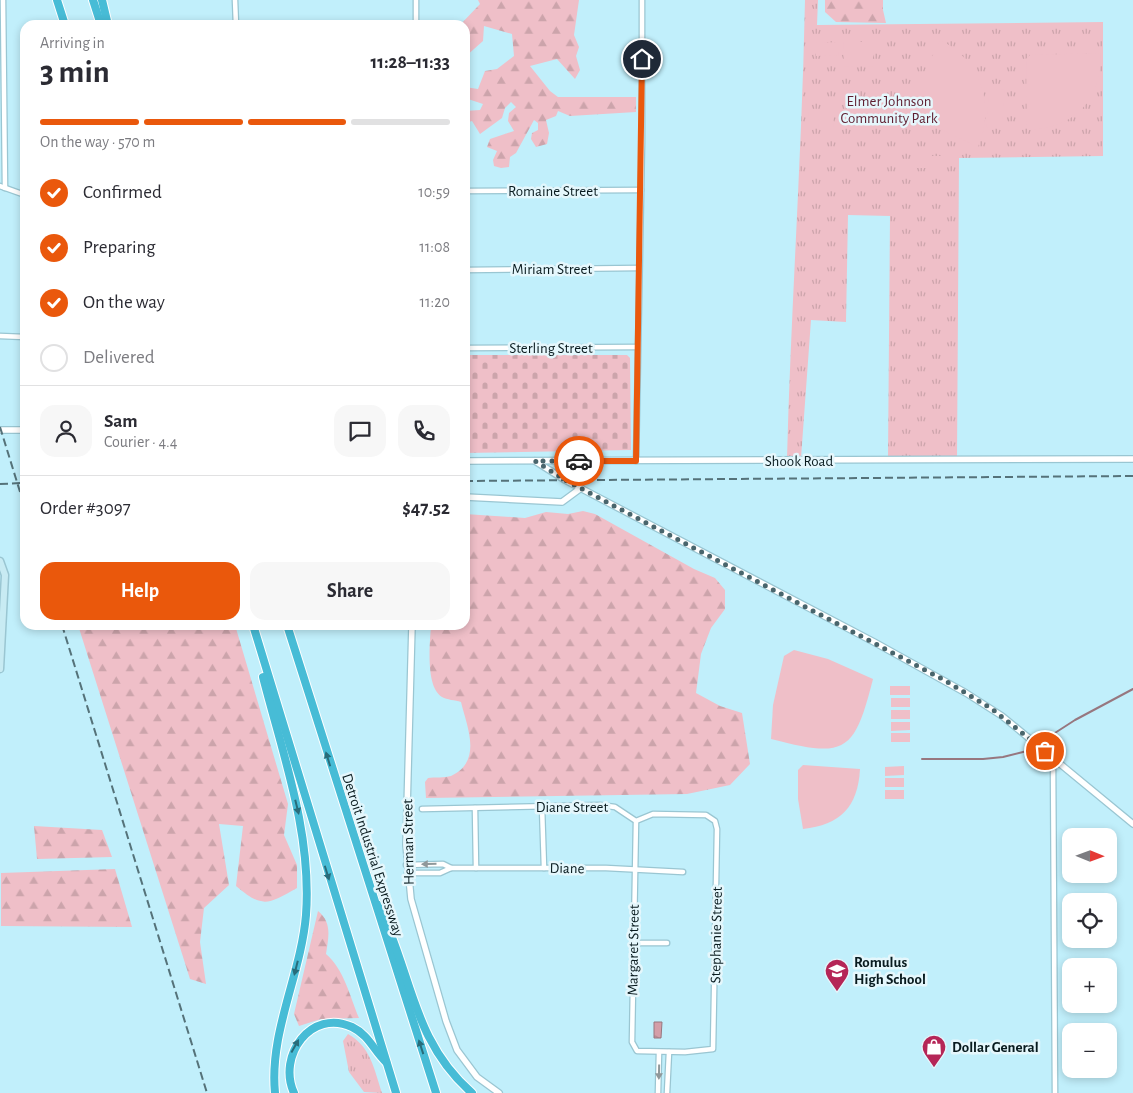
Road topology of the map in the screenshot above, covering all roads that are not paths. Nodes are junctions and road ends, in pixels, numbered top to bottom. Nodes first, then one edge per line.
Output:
1 (3, 0) edge
2 (57, 0) edge
3 (93, 0) edge
4 (102, 0) edge
5 (236, 0) edge
6 (416, 0) edge
7 (642, 0) edge
8 (63, 20) edge
9 (99, 20) edge
10 (107, 20) edge
11 (236, 20) edge
12 (416, 20) edge
13 (2, 50) edge
14 (2, 187) edge
15 (641, 190) junction
16 (470, 191) edge
17 (20, 193) edge
18 (638, 268) junction
19 (470, 270) edge
20 (0, 336) edge
21 (20, 336) edge
22 (636, 347) junction
23 (470, 348) edge
24 (0, 430) edge
25 (20, 430) edge
26 (1133, 459) edge
27 (470, 461) edge
28 (535, 461) junction
29 (636, 461) junction
30 (581, 488) junction
31 (470, 497) edge
32 (0, 561) edge
33 (249, 630) edge
34 (255, 630) edge
35 (289, 630) edge
36 (412, 630) edge
37 (1, 636) edge
38 (0, 669) edge
39 (1053, 758) junction
40 (542, 807) junction
41 (475, 808) junction
42 (422, 809) dead end
43 (636, 821) junction
44 (1133, 824) edge
45 (406, 865) junction
46 (451, 868) junction
47 (476, 868) junction
48 (544, 868) junction
49 (636, 870) junction
50 (683, 872) dead end
51 (407, 873) junction
52 (367, 882) junction
53 (633, 943) junction
54 (667, 943) dead end
55 (664, 1052) junction
56 (387, 1063) junction
57 (275, 1093) edge
58 (294, 1093) edge
59 (396, 1093) edge
60 (436, 1093) edge
61 (472, 1093) edge
62 (499, 1093) edge
63 (658, 1093) edge
64 (667, 1093) edge
65 (1055, 1093) edge

1 - 13 street
2 - 8 highway
3 - 9 highway
4 - 10 highway
5 - 11 street
6 - 12 street
7 - 15 street
13 - 14 street
14 - 17 street
15 - 16 street, Romaine Street
15 - 18 street
18 - 19 street, Miriam Street
18 - 22 street
20 - 21 street
22 - 23 street, Sterling Street
22 - 29 street
24 - 25 street
26 - 29 street, Shook Road
27 - 28 street, Shook Road
28 - 29 street, Shook Road
28 - 30 street
30 - 31 street
30 - 39 street
32 - 37 main road
33 -> 57 highway
34 -> 56 highway
52 -> 35 highway, Detroit Industrial Expressway
36 - 45 street, Herman Street
37 - 38 main road
39 - 44 street
39 - 65 street
40 - 41 street, Diane Street
40 - 43 street, Diane Street
40 - 48 street
41 - 42 street, Diane Street
41 - 47 street
43 - 49 street, Margaret Street
43 - 55 street, Stephanie Street
46 -> 45 street, Diane
45 - 51 street, Herman Street
46 - 47 street, Diane
46 - 51 street, Diane
47 - 48 street, Diane
48 - 49 street, Diane
49 - 50 street, Diane
49 - 53 street, Margaret Street
51 - 62 street, Herman Street
60 -> 52 highway, Detroit Industrial Expressway
52 - 61 highway
53 - 54 street
53 - 55 street, Margaret Street
55 -> 63 street
55 - 64 street
58 -> 56 highway
56 - 59 highway

